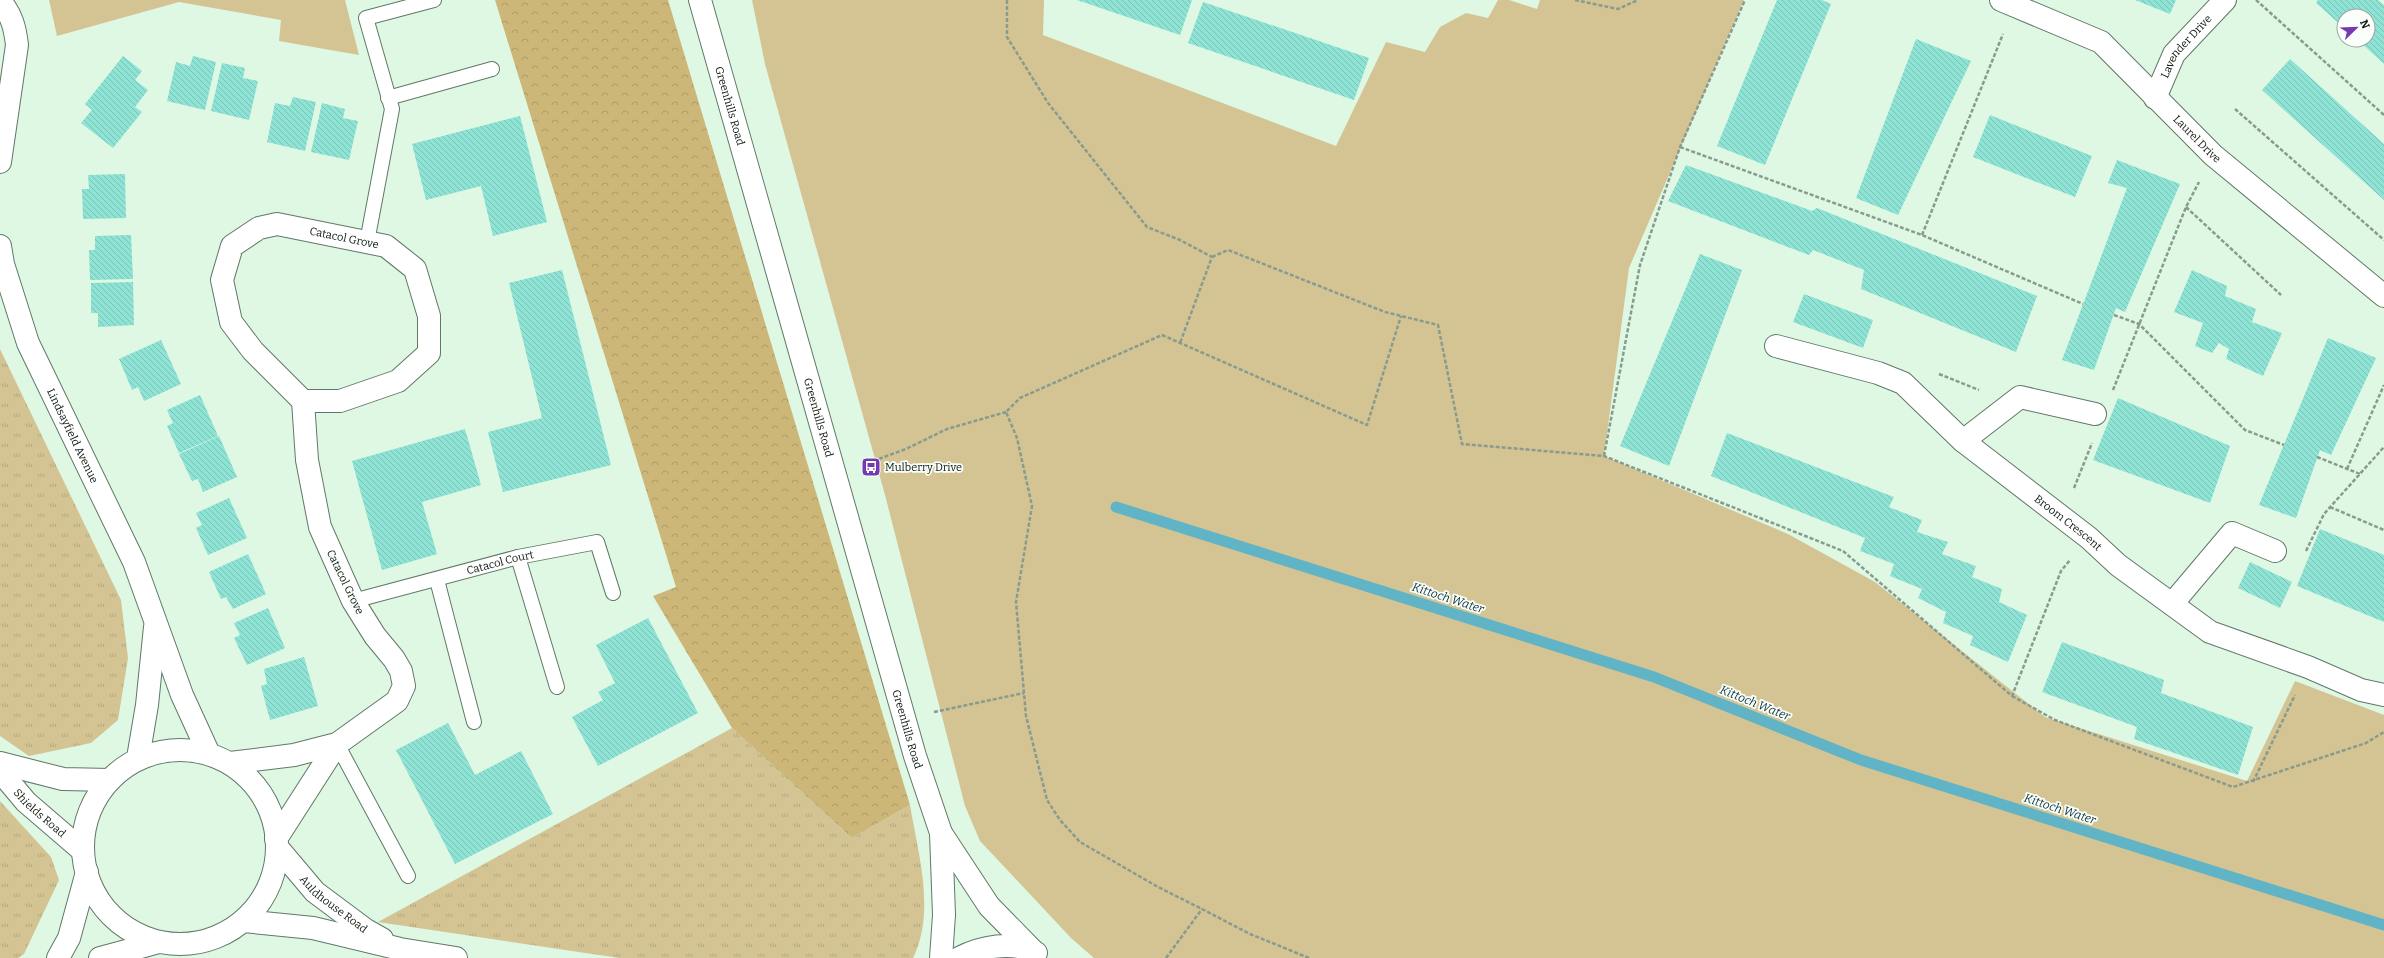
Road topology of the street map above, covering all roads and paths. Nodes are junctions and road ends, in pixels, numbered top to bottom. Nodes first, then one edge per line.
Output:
1 (434, 0) edge
2 (700, 0) edge
3 (1007, 0) edge
4 (1575, 0) edge
5 (1638, 0) edge
6 (1745, 0) edge
7 (2225, 0) edge
8 (2256, 0) edge
9 (0, 1) edge
10 (2008, 3) edge
11 (14, 64) junction
12 (492, 69) dead end
13 (0, 87) edge
14 (388, 98) junction
15 (2155, 98) junction
16 (2235, 109) dead end
17 (2384, 115) edge
18 (1680, 148) junction
19 (2214, 155) junction
20 (0, 162) edge
21 (2186, 207) junction
22 (1922, 235) junction
23 (2384, 240) edge
24 (367, 242) junction
25 (0, 246) edge
26 (1212, 257) junction
27 (2281, 295) dead end
28 (2384, 296) edge
29 (2083, 304) dead end
30 (2114, 315) dead end
31 (1401, 316) junction
32 (2139, 324) junction
33 (1180, 343) junction
34 (1776, 346) dead end
35 (2384, 385) edge
36 (2111, 396) dead end
37 (303, 401) junction
38 (1006, 412) junction
39 (2095, 414) dead end
40 (2094, 439) dead end
41 (1963, 441) junction
42 (2284, 445) dead end
43 (2384, 447) edge
44 (1604, 456) junction
45 (2317, 457) dead end
46 (2347, 469) junction
47 (2360, 474) junction
48 (835, 476) junction
49 (2330, 508) junction
50 (2062, 519) junction
51 (2384, 530) edge
52 (2089, 538) junction
53 (2275, 551) joint
54 (518, 557) junction
55 (437, 580) junction
56 (613, 593) dead end
57 (352, 601) junction
58 (2172, 604) junction
59 (156, 622) junction
60 (2308, 668) junction
61 (557, 687) dead end
62 (1024, 692) junction
63 (2384, 695) edge
64 (2012, 696) junction
65 (904, 719) junction
66 (474, 722) dead end
67 (2384, 732) edge
68 (337, 744) junction
69 (209, 754) junction
70 (138, 758) junction
71 (0, 763) edge
72 (230, 763) junction
73 (0, 771) edge
74 (110, 780) junction
75 (2253, 782) junction
76 (941, 833) junction
77 (276, 843) junction
78 (83, 851) junction
79 (87, 872) junction
80 (408, 876) dead end
81 (1202, 910) junction
82 (243, 921) junction
83 (159, 942) junction
84 (400, 948) junction
85 (1039, 955) edge
86 (58, 958) edge
87 (100, 958) edge
88 (456, 958) edge
89 (941, 958) edge
90 (959, 958) edge
91 (1166, 958) edge
92 (1309, 958) edge

1 - 14 lane
2 - 48 street, Greenhills Road
3 - 26 path
4 - 5 path
6 - 18 path
7 - 15 street, Lavender Drive
8 - 17 path
9 - 11 street
10 - 15 street, Laurel Drive
10 - 22 path
11 - 13 street
11 - 20 street
12 - 14 lane
14 - 24 lane
15 - 19 street, Laurel Drive
16 - 23 path
18 - 22 path
18 - 44 path
19 - 21 path
19 - 28 street, Laurel Drive
21 - 27 path
21 - 32 path
22 - 29 path
24 - 37 street, Catacol Grove
24 - 37 street, Catacol Grove
25 - 59 street, Lindsayfield Avenue
26 - 31 path
26 - 33 path
30 - 32 path
31 - 33 path
31 - 44 path
32 - 36 path
32 - 42 path
33 - 38 path
34 - 41 street, Broom Crescent
35 - 46 path
37 - 57 street, Catacol Grove
38 - 48 path
38 - 62 path
39 - 41 street
40 - 50 path
41 - 50 street, Broom Crescent
43 - 47 path
44 - 64 path
45 - 46 path
46 - 47 path
47 - 49 path
48 - 65 street, Greenhills Road
49 - 51 path
49 - 53 path
50 - 52 street, Broom Crescent
52 - 58 street, Broom Crescent
52 - 64 path
53 - 58 street
54 - 55 lane, Catacol Court
54 - 56 lane, Catacol Court
54 - 61 lane
55 - 57 lane, Catacol Court
55 - 66 lane
57 - 68 street, Catacol Grove
58 - 60 street, Broom Crescent
59 - 69 street, Lindsayfield Avenue
59 - 70 street, Lindsayfield Avenue
60 - 63 street, Broom Crescent
60 - 75 path
62 - 65 path
62 - 81 path
64 - 75 path
65 - 76 street, Greenhills Road
67 - 75 path
68 - 72 street, Catacol Grove
68 - 77 street, Catacol Grove
68 - 80 lane
69 - 70 street
69 - 72 street
70 - 74 street
71 - 74 street, Shields Road
72 - 77 street
73 - 78 street, Shields Road
74 - 78 street
76 - 85 street, Greenhills Road
76 - 89 street, Greenhills Road
77 - 82 street
77 - 84 street, Auldhouse Road
78 - 79 street
79 - 83 street
79 - 86 street
81 - 91 path
81 - 92 path
82 - 83 street
82 - 84 street, Auldhouse Road
83 - 87 street
84 - 88 street, Auldhouse Road
85 - 90 street

